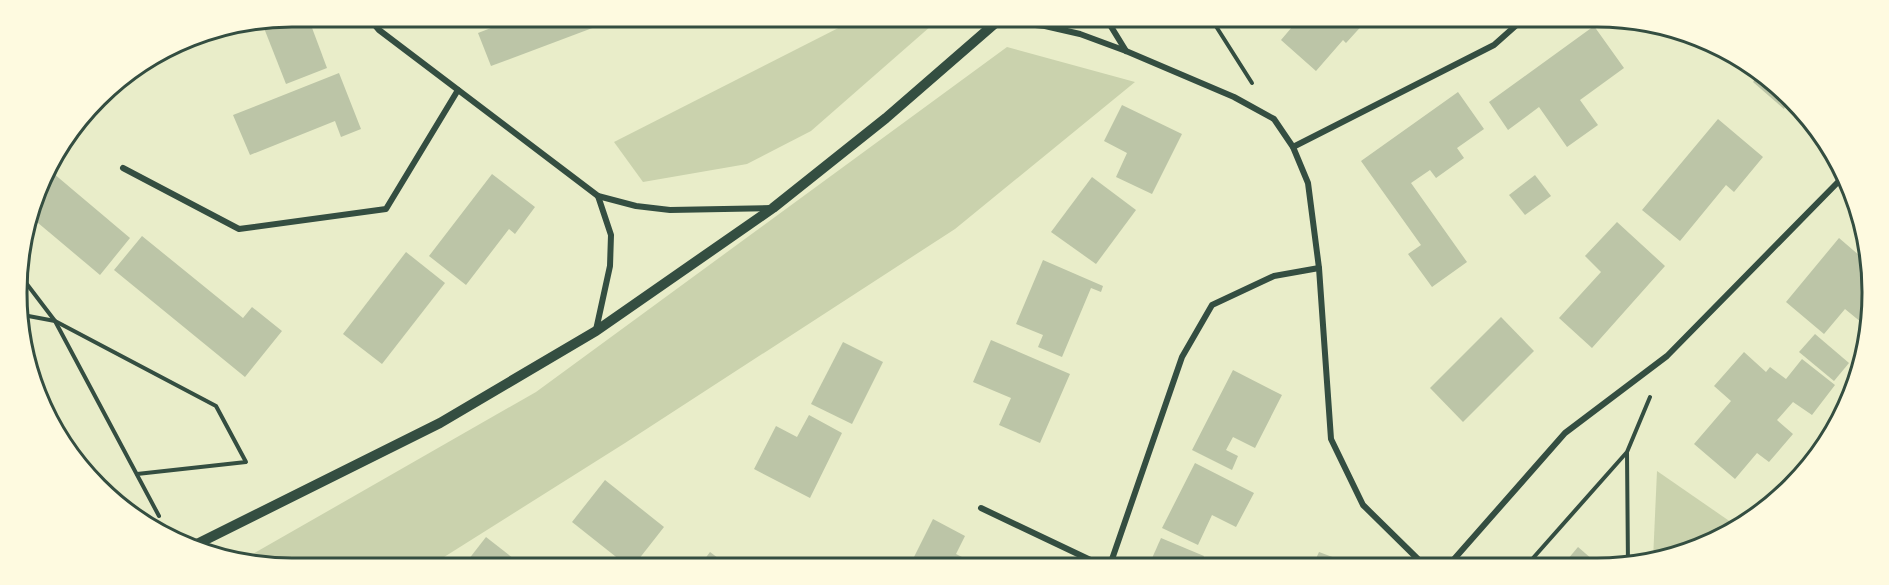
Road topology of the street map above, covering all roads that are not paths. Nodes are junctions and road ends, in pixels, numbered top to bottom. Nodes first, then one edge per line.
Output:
1 (376, 27) edge
2 (991, 27) edge
3 (1049, 27) edge
4 (1111, 27) edge
5 (1514, 27) edge
6 (1126, 51) junction
7 (459, 90) junction
8 (1293, 147) junction
9 (123, 168) dead end
10 (1838, 182) edge
11 (598, 196) junction
12 (773, 208) junction
13 (1319, 268) junction
14 (596, 331) junction
15 (981, 508) dead end
16 (201, 542) edge
17 (1086, 558) edge
18 (1112, 558) edge
19 (1417, 558) edge
20 (1455, 558) edge

1 - 7 street
2 - 12 street
3 - 6 street
4 - 6 street
5 - 8 street
6 - 8 street
7 - 9 street
7 - 11 street
8 - 13 street
10 - 20 street
11 - 12 street
11 - 14 street
12 - 14 street
13 - 18 street
13 - 19 street
14 - 16 street
15 - 17 street

